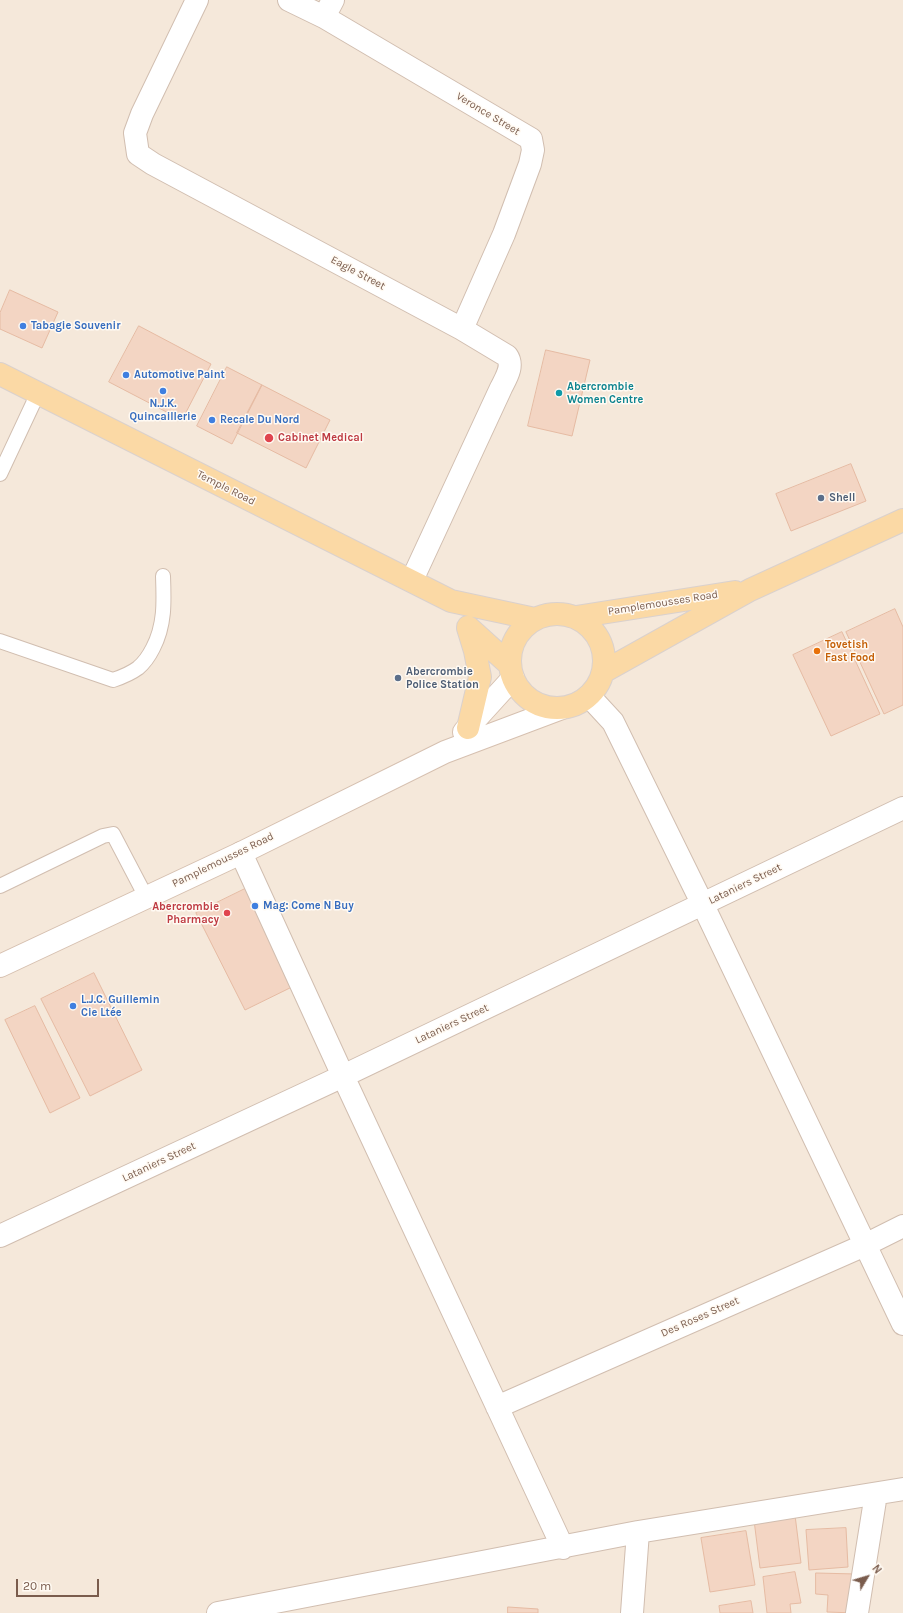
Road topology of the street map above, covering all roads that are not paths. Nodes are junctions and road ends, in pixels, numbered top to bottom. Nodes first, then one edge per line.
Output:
1 (197, 0) edge
2 (289, 0) edge
3 (328, 9) edge
4 (462, 329) junction
5 (0, 374) edge
6 (38, 393) junction
7 (0, 474) edge
8 (903, 520) edge
9 (163, 576) dead end
10 (412, 580) junction
11 (750, 590) junction
12 (451, 601) junction
13 (576, 617) junction
14 (535, 619) junction
15 (468, 628) junction
16 (0, 641) edge
17 (512, 672) junction
18 (603, 672) junction
19 (589, 696) junction
20 (562, 708) junction
21 (468, 728) junction
22 (445, 752) junction
23 (903, 808) edge
24 (241, 853) junction
25 (0, 886) edge
26 (146, 897) junction
27 (703, 905) junction
28 (0, 966) edge
29 (343, 1076) junction
30 (903, 1226) edge
31 (0, 1236) edge
32 (865, 1245) junction
33 (903, 1324) edge
34 (497, 1407) junction
35 (903, 1489) edge
36 (876, 1494) junction
37 (638, 1532) junction
38 (563, 1548) junction
39 (218, 1613) edge
40 (632, 1613) edge
41 (858, 1613) edge

1 - 4 street, Eagle Street
2 - 3 street, Veronce Street
3 - 4 street, Veronce Street
4 - 10 street, Eagle Street
5 - 6 main road, Temple Road
6 - 7 lane
6 - 10 main road, Temple Road
8 - 11 main road, Pamplemousses Road
9 - 16 lane
10 - 12 main road, Temple Road
11 - 13 main road, Pamplemousses Road
11 - 18 main road, Pamplemousses Road
12 - 14 main road, Temple Road
12 - 15 main road, Temple Road
13 - 14 main road
13 - 18 main road
14 - 17 main road
15 - 17 main road, Temple Road
15 - 21 main road
17 - 20 main road
17 - 21 street
18 - 19 main road
19 - 20 main road
19 - 27 street
20 - 22 street
21 - 22 street
22 - 24 street, Pamplemousses Road
23 - 27 street, Lataniers Street
24 - 26 street, Pamplemousses Road
24 - 29 street
25 - 26 lane
26 - 28 street, Pamplemousses Road
27 - 29 street, Lataniers Street
27 - 32 street
29 - 31 street, Lataniers Street
29 - 34 street
30 - 32 street, Des Roses Street
32 - 33 street
32 - 34 street, Des Roses Street
34 - 38 street
35 - 36 street
36 - 37 street
36 - 41 street
37 - 38 street
37 - 40 street
38 - 39 street

